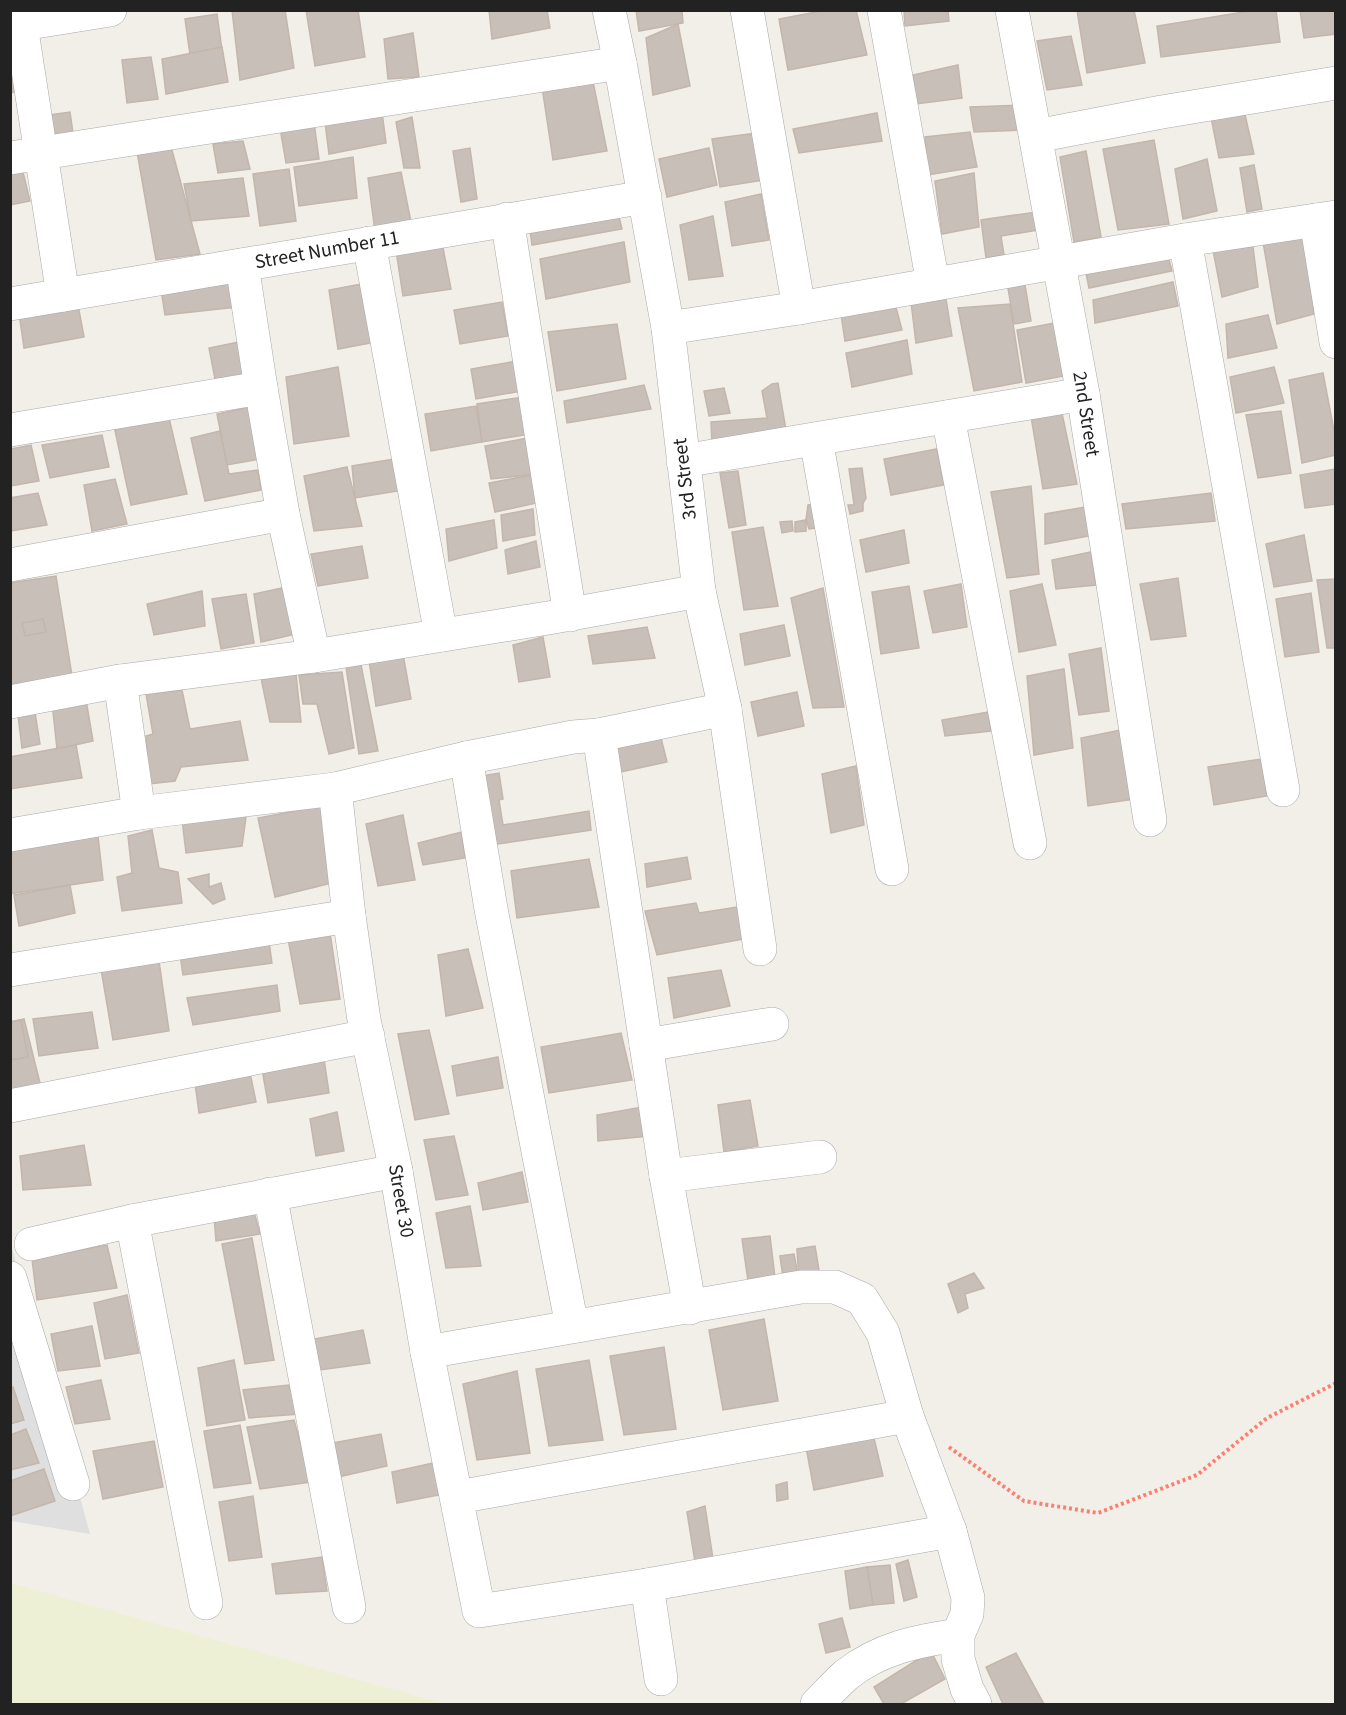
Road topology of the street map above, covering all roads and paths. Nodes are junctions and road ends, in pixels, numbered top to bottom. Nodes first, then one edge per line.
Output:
1 (110, 10) edge
2 (609, 10) edge
3 (747, 10) edge
4 (884, 10) edge
5 (1012, 10) edge
6 (65, 14) edge
7 (16, 26) edge
8 (620, 63) junction
9 (1335, 83) edge
10 (1036, 136) junction
11 (26, 156) edge
12 (645, 197) junction
13 (507, 219) junction
14 (1326, 219) edge
15 (1185, 240) junction
16 (369, 243) junction
17 (1059, 264) junction
18 (242, 265) junction
19 (933, 284) junction
20 (63, 295) junction
21 (10, 304) edge
22 (799, 308) junction
23 (668, 328) junction
24 (1335, 342) edge
25 (261, 388) junction
26 (1083, 394) junction
27 (948, 417) junction
28 (10, 430) edge
29 (816, 439) junction
30 (683, 461) junction
31 (283, 514) junction
32 (10, 566) edge
33 (699, 591) junction
34 (570, 615) junction
35 (441, 635) junction
36 (314, 656) junction
37 (120, 681) junction
38 (10, 702) edge
39 (725, 709) junction
40 (599, 735) junction
41 (466, 758) junction
42 (335, 789) junction
43 (1283, 790) dead end
44 (139, 813) junction
45 (1150, 820) dead end
46 (10, 836) edge
47 (1030, 843) dead end
48 (892, 869) dead end
49 (349, 916) junction
50 (760, 949) dead end
51 (10, 970) edge
52 (772, 1024) dead end
53 (368, 1036) junction
54 (646, 1045) junction
55 (10, 1106) edge
56 (819, 1157) dead end
57 (396, 1171) junction
58 (666, 1176) junction
59 (270, 1194) junction
60 (132, 1221) junction
61 (31, 1244) dead end
62 (10, 1278) edge
63 (690, 1308) junction
64 (572, 1326) junction
65 (427, 1353) junction
66 (1335, 1383) edge
67 (907, 1416) junction
68 (943, 1442) dead end
69 (73, 1484) dead end
70 (458, 1497) junction
71 (950, 1531) junction
72 (647, 1585) junction
73 (206, 1603) dead end
74 (349, 1607) dead end
75 (958, 1635) junction
76 (660, 1679) dead end
77 (817, 1704) edge
78 (975, 1704) edge

1 - 6 street
2 - 8 street, 3rd Street
3 - 22 street
4 - 19 street
5 - 10 street, 2nd Street
6 - 7 street
7 - 11 street
8 - 11 street
8 - 12 street, 3rd Street
9 - 10 street
10 - 17 street, 2nd Street
11 - 20 street
12 - 13 street, Street Number 11
12 - 23 street, 3rd Street
13 - 16 street, Street Number 11
13 - 34 street
14 - 15 street
14 - 24 street
15 - 17 street
15 - 43 street
16 - 18 street, Street Number 11
16 - 35 street
17 - 19 street
17 - 26 street, 2nd Street
18 - 20 street, Street Number 11
18 - 25 street
19 - 22 street
20 - 21 street, Street Number 11
22 - 23 street
23 - 30 street, 3rd Street
25 - 28 street
25 - 31 street
26 - 27 street
26 - 45 street, 2nd Street
27 - 29 street
27 - 47 street
29 - 30 street
29 - 48 street
30 - 33 street, 3rd Street
31 - 32 street
31 - 36 street
33 - 34 street
33 - 39 street, 3rd Street
34 - 35 street
35 - 36 street
36 - 37 street
37 - 38 street
37 - 44 street
39 - 40 street
39 - 50 street, 3rd Street
40 - 41 street
40 - 54 street
41 - 42 street
41 - 64 street
42 - 44 street
42 - 49 street, Street 30
44 - 46 street
49 - 51 street
49 - 53 street, Street 30
52 - 54 street
53 - 55 street
53 - 57 street, Street 30
54 - 58 street
56 - 58 street
57 - 59 street
57 - 65 street, Street 30
58 - 63 street
59 - 60 street
59 - 74 street
60 - 61 street
60 - 73 street
62 - 69 street
63 - 64 street
63 - 67 street
64 - 65 street
65 - 70 street, Street 30
66 - 68 path
67 - 70 street
67 - 71 street
70 - 72 street, Street 30
71 - 72 street
71 - 75 street
72 - 76 street
75 - 77 street
75 - 78 street

